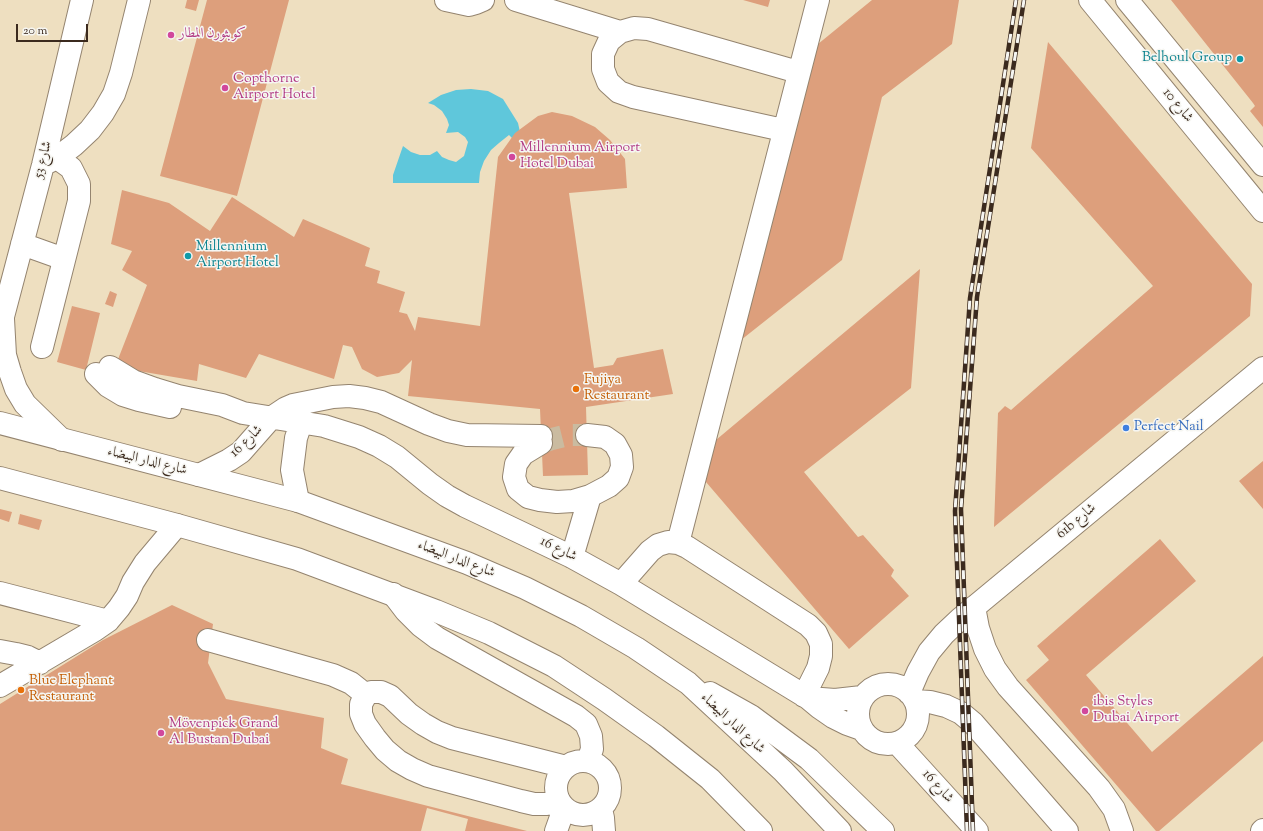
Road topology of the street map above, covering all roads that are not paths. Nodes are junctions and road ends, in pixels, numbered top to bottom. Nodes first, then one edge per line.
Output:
1 (82, 0) edge
2 (139, 0) edge
3 (446, 0) edge
4 (483, 0) edge
5 (516, 0) edge
6 (818, 0) edge
7 (1090, 0) edge
8 (1127, 0) edge
9 (620, 32) junction
10 (798, 72) junction
11 (783, 130) junction
12 (50, 161) junction
13 (1263, 164) edge
14 (1263, 211) edge
15 (22, 244) junction
16 (64, 258) junction
17 (2, 323) edge
18 (42, 347) dead end
19 (1263, 368) edge
20 (103, 370) dead end
21 (271, 418) junction
22 (300, 422) junction
23 (0, 423) edge
24 (587, 435) tunnel mouth
25 (62, 440) junction
26 (199, 475) junction
27 (0, 478) edge
28 (590, 496) junction
29 (298, 501) junction
30 (178, 526) junction
31 (678, 543) junction
32 (572, 557) junction
33 (621, 584) junction
34 (0, 593) edge
35 (394, 594) junction
36 (974, 607) junction
37 (108, 621) junction
38 (208, 640) dead end
39 (0, 651) edge
40 (0, 658) edge
41 (40, 663) junction
42 (6, 682) edge
43 (688, 683) junction
44 (366, 695) junction
45 (806, 697) junction
46 (862, 697) junction
47 (912, 697) junction
48 (861, 729) junction
49 (897, 743) junction
50 (588, 761) junction
51 (566, 767) junction
52 (563, 806) junction
53 (601, 809) junction
54 (556, 831) edge
55 (604, 831) edge
56 (761, 831) edge
57 (840, 831) edge
58 (883, 831) edge
59 (977, 831) edge
60 (1067, 831) edge
61 (1122, 831) edge

1 - 12 main road, شارع 53
2 - 12 main road
3 - 4 main road
5 - 9 main road
6 - 10 main road
7 - 14 main road, شارع 10
8 - 13 main road, شارع 10
9 - 10 main road
9 - 11 main road
10 - 11 main road
11 - 31 main road
12 - 15 main road, شارع 53
12 - 16 main road
15 - 16 main road
15 - 17 main road, شارع 53
16 - 18 main road
17 - 25 main road, شارع 53
19 - 36 main road, 61b شارع
20 - 21 main road, شارع 16
21 - 22 main road, شارع 16
21 - 26 main road, شارع 16
21 - 28 main road
22 - 29 main road
22 - 32 main road, شارع 16
23 - 25 main road, شارع الدار البيضاء
24 - 28 main road
25 - 26 main road, شارع الدار البيضاء
26 - 29 main road, شارع الدار البيضاء
27 - 30 main road
28 - 32 main road
29 - 43 main road, شارع الدار البيضاء
30 - 35 main road
30 - 37 main road
31 - 33 main road
31 - 45 main road
32 - 33 main road, شارع 16
33 - 45 main road, شارع 16
34 - 37 main road
35 - 50 main road
35 - 56 main road
36 - 47 main road, 61b شارع
36 - 61 main road
37 - 41 main road
38 - 44 main road
39 - 41 main road
40 - 42 main road
41 - 42 main road
43 - 57 main road, شارع الدار البيضاء
43 - 58 main road
44 - 51 main road
44 - 52 main road
45 - 46 main road, شارع 16
45 - 48 main road, شارع 16
46 - 47 main road, شارع 16
46 - 48 main road
47 - 49 main road
47 - 60 main road
48 - 49 main road, شارع 16
49 - 59 main road, شارع 16
50 - 51 main road
50 - 53 main road
51 - 52 main road
52 - 53 main road
52 - 54 main road
53 - 55 main road

